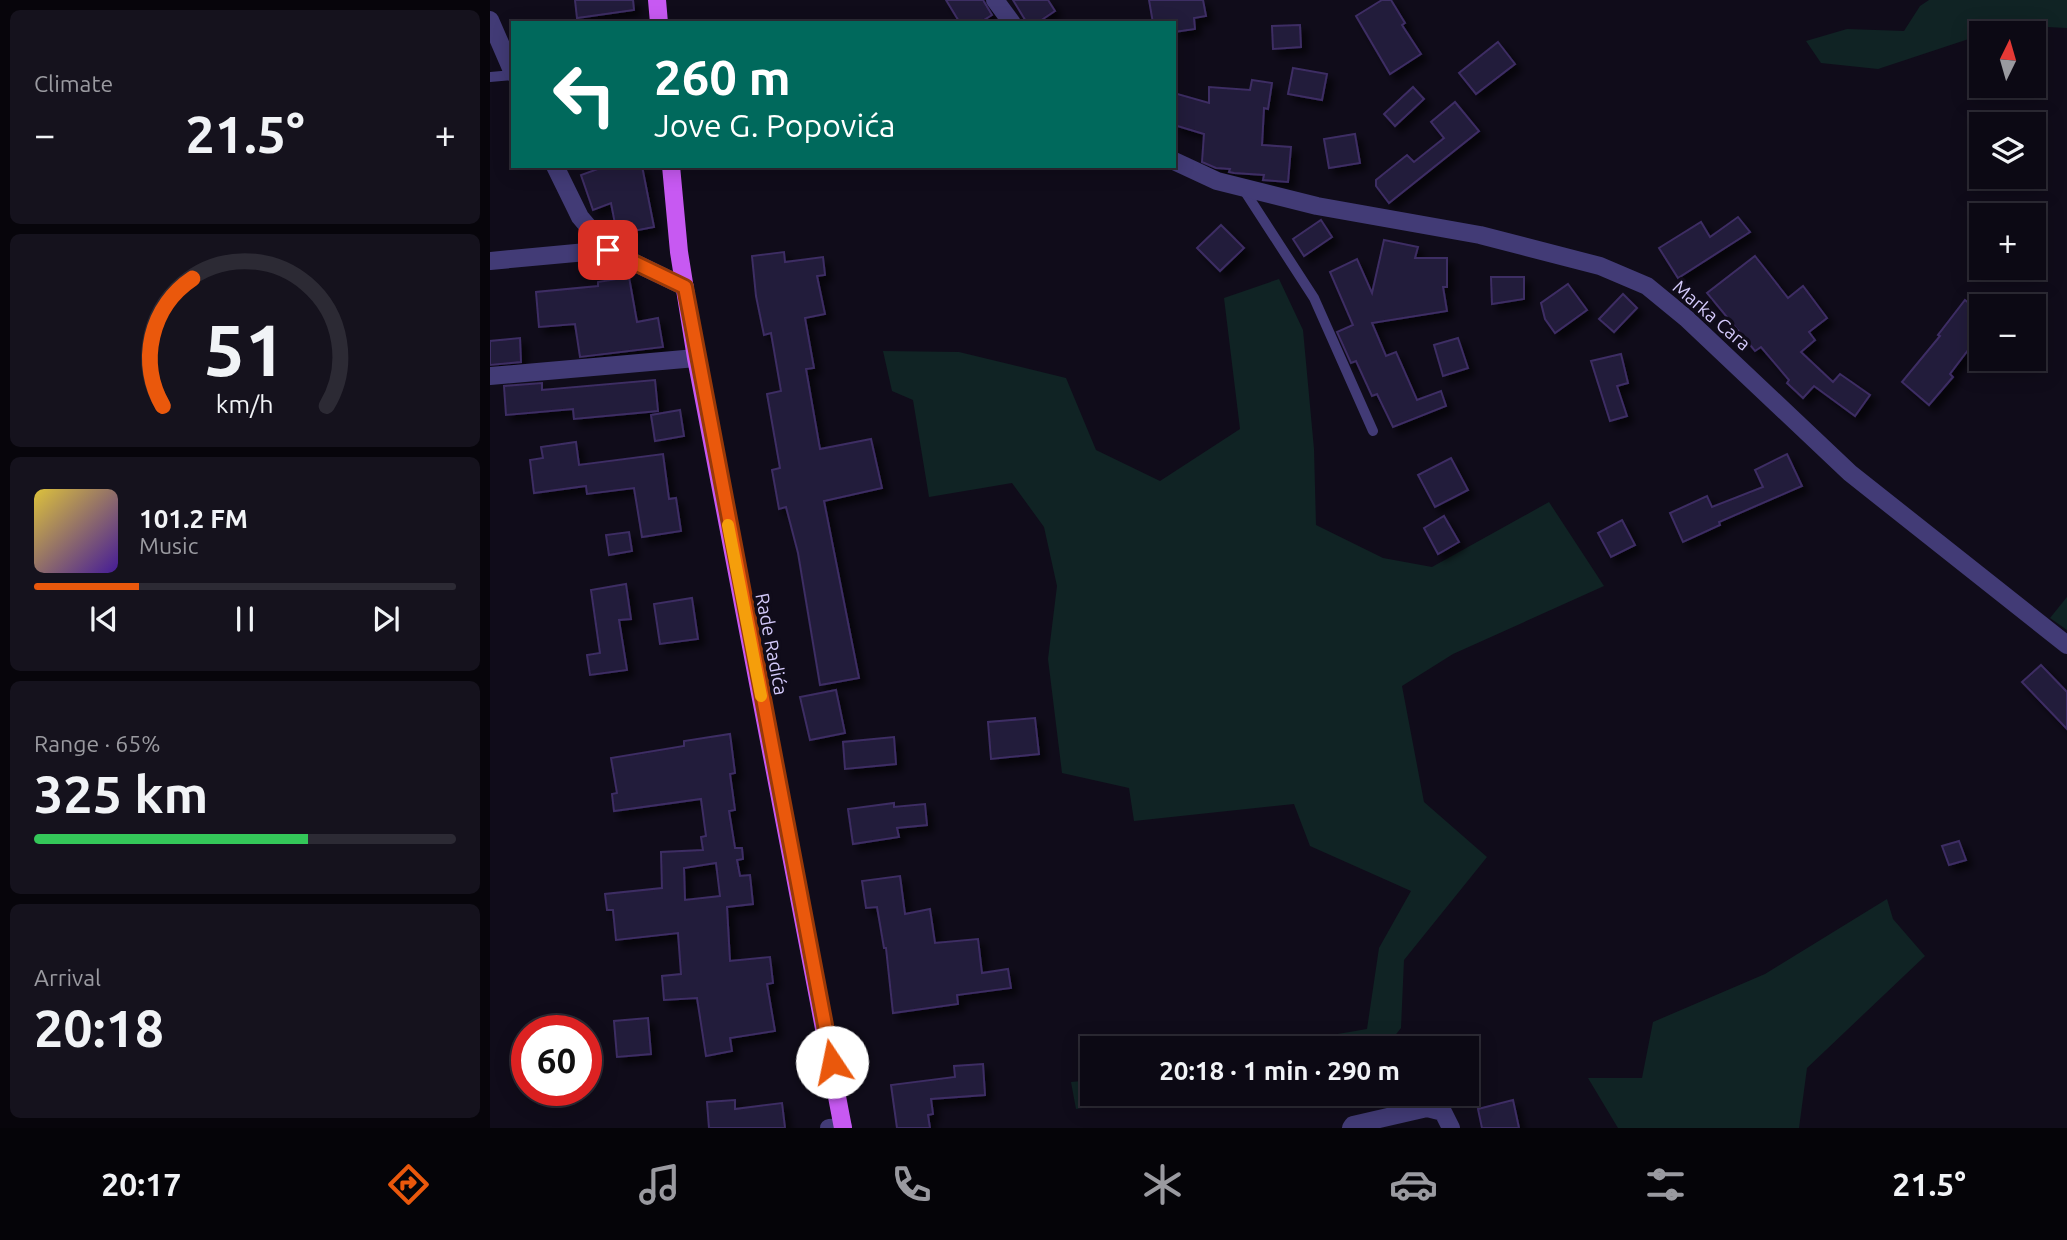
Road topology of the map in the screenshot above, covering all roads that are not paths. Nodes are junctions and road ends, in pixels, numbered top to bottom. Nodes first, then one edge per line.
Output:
1 (657, 0) edge
2 (995, 0) edge
3 (490, 20) edge
4 (659, 21) edge
5 (1011, 21) edge
6 (511, 69) edge
7 (511, 74) edge
8 (490, 77) edge
9 (1176, 162) edge
10 (556, 168) edge
11 (671, 168) edge
12 (1242, 187) junction
13 (608, 250) junction
14 (490, 261) edge
15 (685, 287) junction
16 (696, 358) junction
17 (490, 376) edge
18 (1373, 431) dead end
19 (2067, 645) edge
20 (838, 1128) edge
21 (1351, 1128) edge
22 (1451, 1128) edge

1 - 4 main road
2 - 5 street
3 - 6 street
7 - 8 lane
9 - 12 street, Marka Cara
10 - 13 street
11 - 15 main road, Rade Radića
12 - 18 lane
12 - 19 street, Marka Cara
13 - 14 street
13 - 15 street
15 - 16 main road, Rade Radića
16 - 17 street
16 - 20 main road, Rade Radića
21 - 22 street

